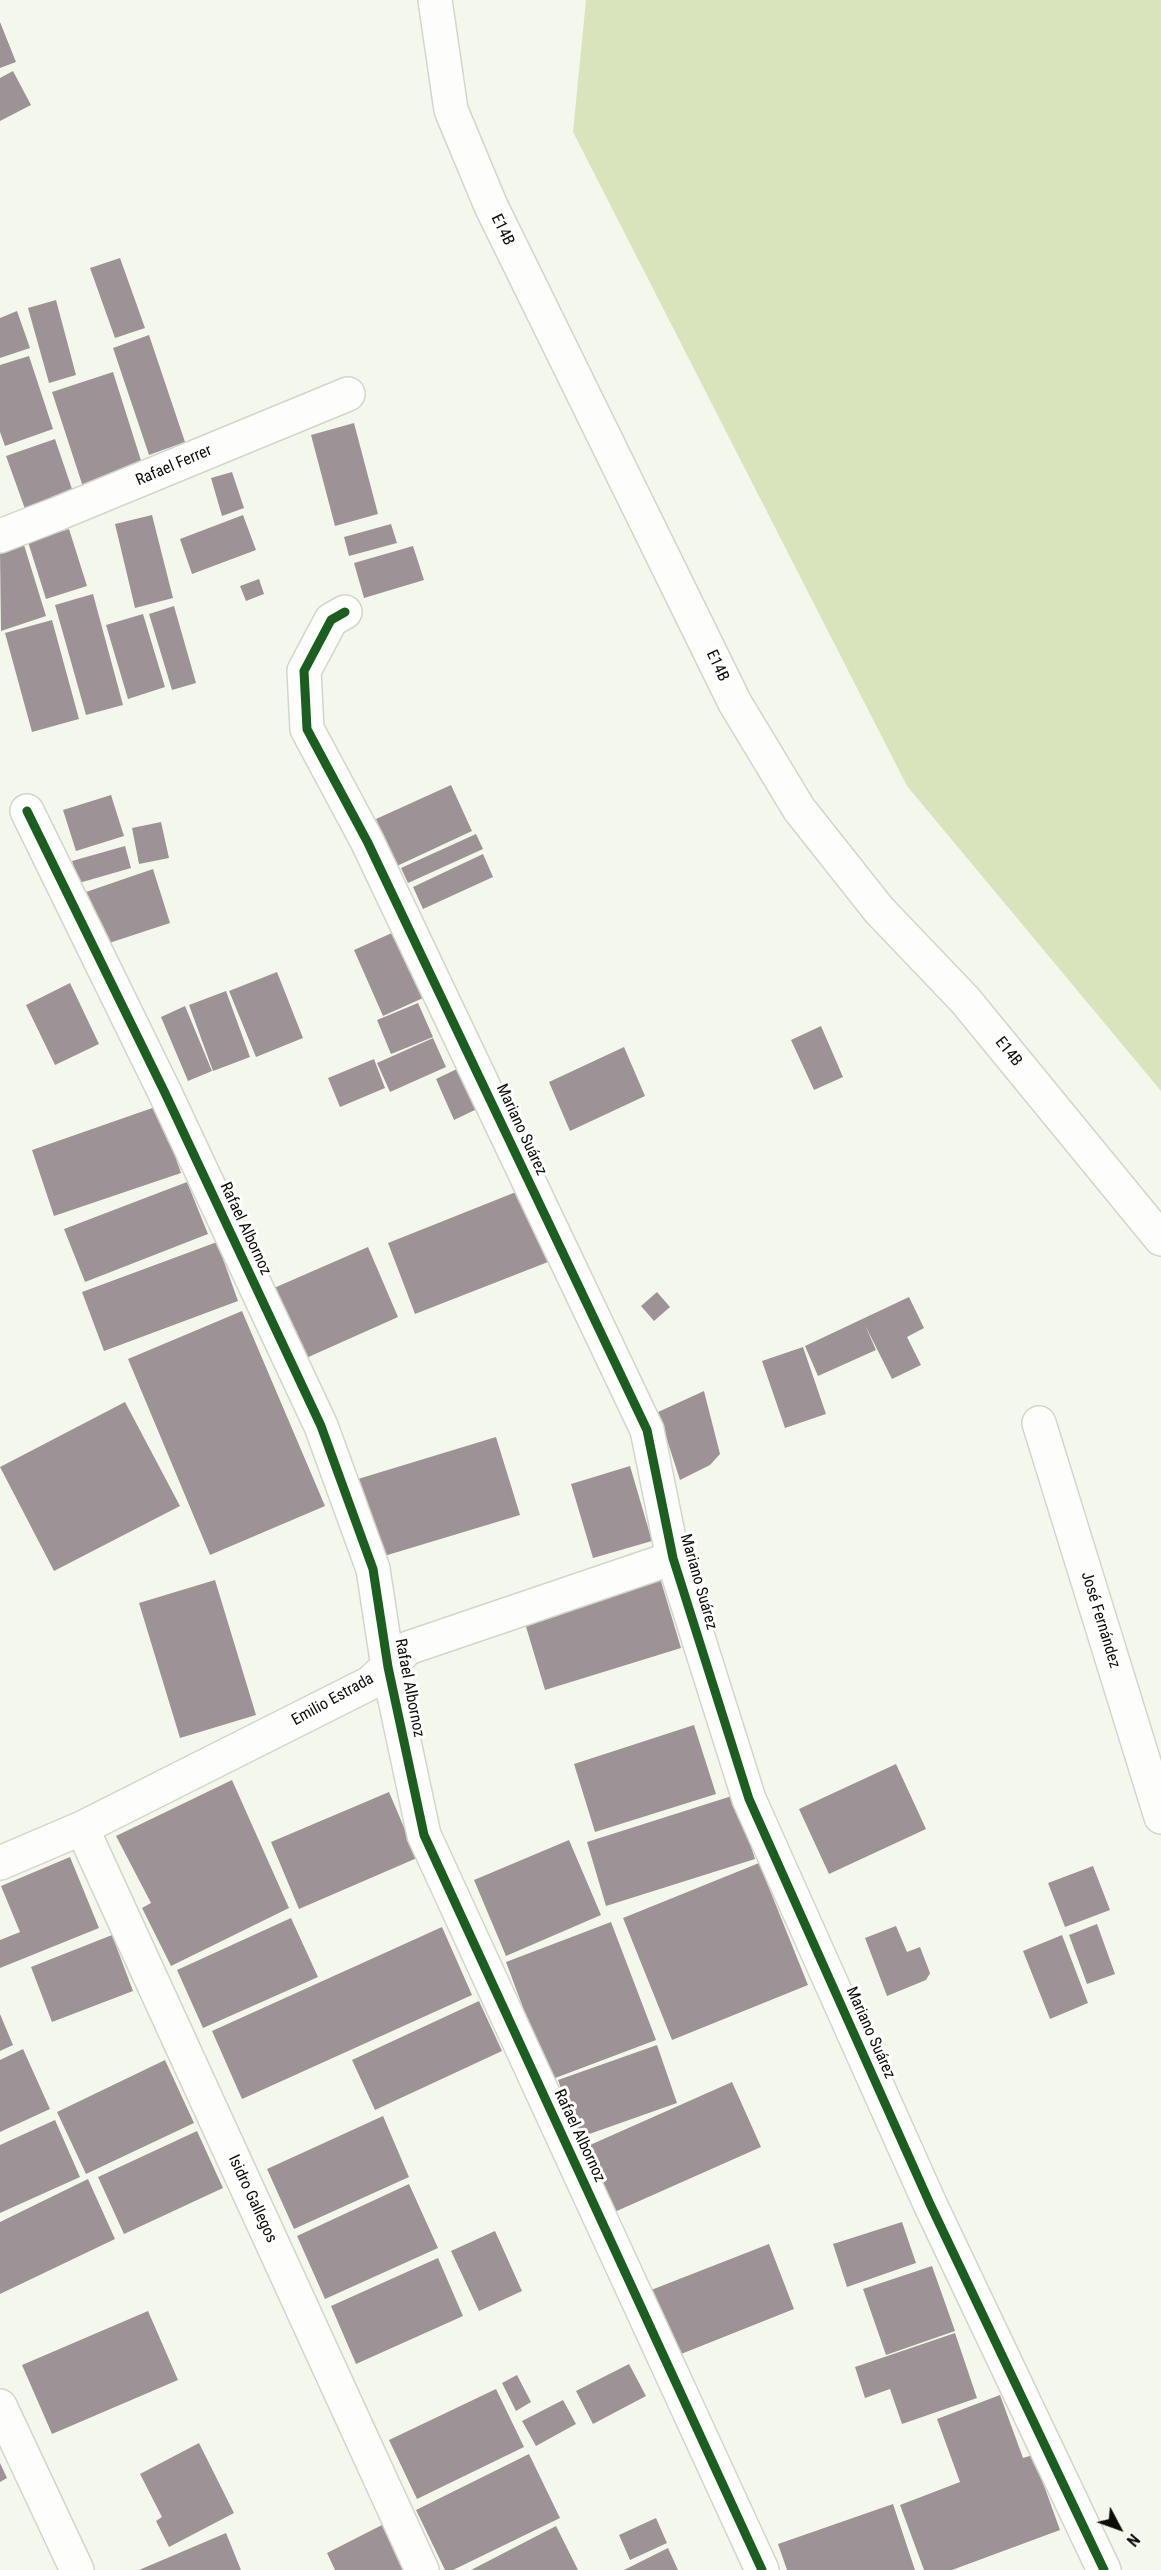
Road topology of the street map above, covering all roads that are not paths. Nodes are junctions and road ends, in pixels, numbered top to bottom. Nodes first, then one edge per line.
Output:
1 (435, 0) edge
2 (348, 394) dead end
3 (0, 536) edge
4 (345, 612) dead end
5 (27, 812) dead end
6 (1161, 1239) edge
7 (1039, 1423) dead end
8 (673, 1558) junction
9 (388, 1667) junction
10 (1161, 1817) edge
11 (82, 1828) junction
12 (0, 1863) edge
13 (0, 2406) edge
14 (77, 2570) edge
15 (422, 2570) edge
16 (762, 2570) edge
17 (1104, 2570) edge

1 - 6 street, E14B
2 - 3 street, Rafael Ferrer
4 - 8 street, Mariano Suárez
5 - 9 street, Rafael Albornoz
7 - 10 street, José Fernández
8 - 9 street, Emilio Estrada
8 - 17 street, Mariano Suárez
9 - 11 street, Emilio Estrada
9 - 16 street, Rafael Albornoz
11 - 12 street, Emilio Estrada
11 - 15 street, Isidro Gallegos
13 - 14 street

